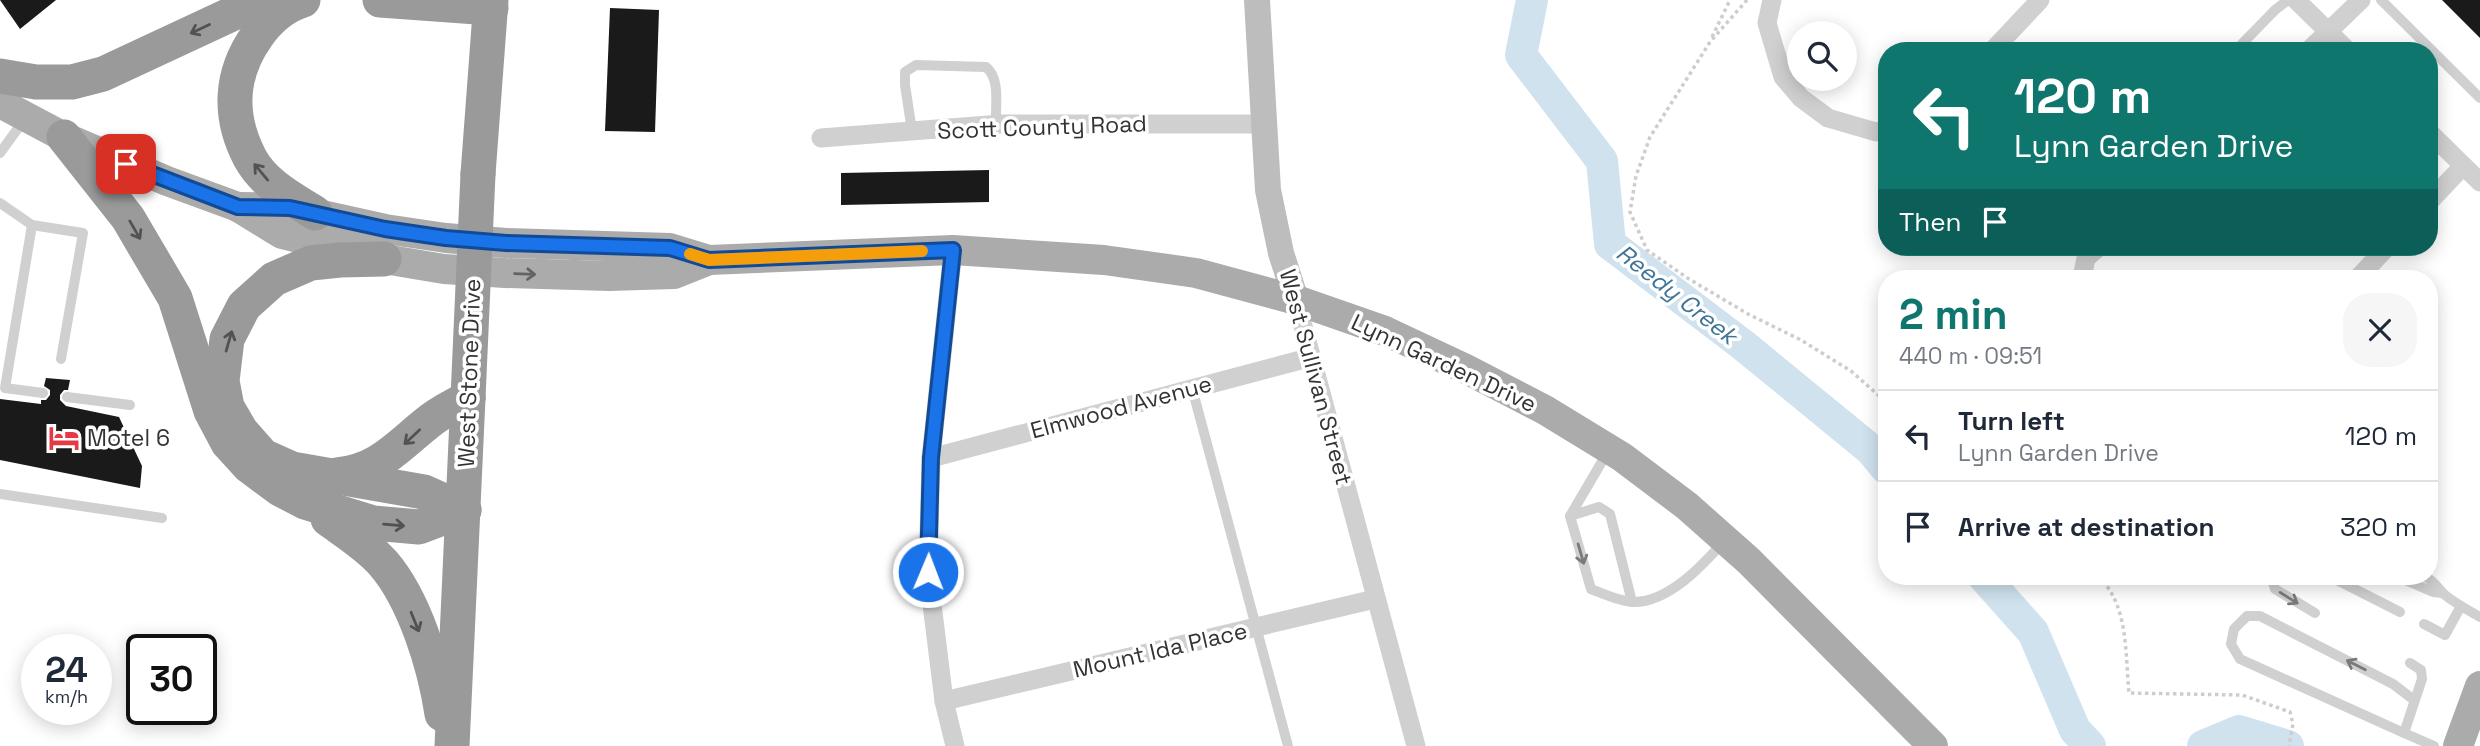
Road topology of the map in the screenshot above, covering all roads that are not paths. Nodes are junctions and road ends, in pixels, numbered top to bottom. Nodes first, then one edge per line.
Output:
1 (262, 0) edge
2 (303, 0) edge
3 (380, 0) edge
4 (1257, 0) edge
5 (1772, 0) edge
6 (2040, 0) edge
7 (2288, 0) edge
8 (2296, 0) edge
9 (2361, 0) edge
10 (2381, 0) edge
11 (491, 4) edge
12 (2328, 31) junction
13 (2000, 42) edge
14 (2244, 42) edge
15 (2317, 42) edge
16 (2339, 42) edge
17 (2423, 42) edge
18 (2438, 56) edge
19 (0, 76) edge
20 (2480, 98) edge
21 (0, 103) edge
22 (26, 116) junction
23 (996, 124) junction
24 (1265, 124) junction
25 (912, 131) junction
26 (1878, 131) edge
27 (64, 137) junction
28 (821, 138) dead end
29 (2438, 141) edge
30 (0, 153) edge
31 (2463, 166) junction
32 (2480, 182) edge
33 (2438, 192) edge
34 (0, 203) edge
35 (238, 207) junction
36 (315, 214) junction
37 (33, 225) junction
38 (953, 250) junction
39 (2379, 256) edge
40 (384, 259) junction
41 (709, 260) junction
42 (2365, 270) edge
43 (1296, 300) junction
44 (1312, 357) junction
45 (61, 359) dead end
46 (2, 387) edge
47 (1192, 388) junction
48 (43, 393) dead end
49 (67, 397) dead end
50 (468, 398) junction
51 (130, 405) dead end
52 (1609, 449) junction
53 (931, 458) junction
54 (309, 488) junction
55 (0, 494) edge
56 (464, 510) junction
57 (1570, 516) junction
58 (162, 518) dead end
59 (1725, 539) junction
60 (2274, 585) edge
61 (2347, 585) edge
62 (2417, 585) edge
63 (2437, 585) edge
64 (2442, 593) junction
65 (1375, 599) junction
66 (1632, 602) junction
67 (2461, 606) junction
68 (2315, 612) dead end
69 (2400, 612) dead end
70 (2480, 617) edge
71 (2424, 624) dead end
72 (1255, 627) junction
73 (2410, 663) dead end
74 (2480, 686) edge
75 (2414, 700) junction
76 (944, 701) junction
77 (2404, 733) junction
78 (447, 746) edge
79 (452, 746) edge
80 (955, 746) edge
81 (1288, 746) edge
82 (1416, 746) edge
83 (1933, 746) edge
84 (2434, 746) edge
85 (2458, 746) edge

1 -> 19 highway
36 -> 2 highway
3 - 11 highway
4 - 24 street, West Sullivan Street
5 - 26 street
6 - 13 street
7 - 14 lane
8 - 12 street
9 - 12 street
10 - 17 lane
11 - 50 highway, West Stone Drive, bridge
12 - 15 street
12 - 16 street
18 - 20 lane
21 - 22 main road, Lynn Garden Drive
22 - 27 main road, Lynn Garden Drive
22 - 30 lane
23 - 24 street, Scott County Road
23 - 25 street, Scott County Road
23 - 25 lane
24 - 43 street, West Sullivan Street
25 - 28 street, Scott County Road
27 - 35 main road, Lynn Garden Drive
27 -> 54 highway
29 - 31 street
31 - 32 street
31 - 33 street
34 - 37 lane
35 - 36 main road, Lynn Garden Drive
35 - 40 main road, Lynn Garden Drive
36 - 41 main road, Lynn Garden Drive
37 - 45 lane
37 - 46 lane
38 - 41 main road, Lynn Garden Drive
38 - 43 main road, Lynn Garden Drive
38 - 53 street
39 - 42 street
40 -> 41 main road, Lynn Garden Drive
54 -> 40 highway
43 - 44 street, West Sullivan Street
43 - 52 main road, Lynn Garden Drive
44 - 47 street, Elmwood Avenue
44 - 65 street, West Sullivan Street
46 - 48 lane
47 - 53 street, Elmwood Avenue
47 - 72 lane
49 - 51 lane
50 -> 54 highway
50 - 56 highway, West Stone Drive
52 - 57 lane
52 - 59 main road, Lynn Garden Drive
53 - 76 street
54 - 56 highway
54 -> 78 highway
55 - 58 lane
56 - 79 highway, West Stone Drive
57 -> 66 lane
57 - 66 lane
59 - 66 lane
59 - 83 main road, Lynn Garden Drive
60 -> 68 lane
61 - 69 lane
62 - 64 lane
63 - 64 lane
64 - 67 lane
65 - 72 street, Mount Ida Place
65 - 82 street, West Sullivan Street
67 - 70 lane
67 - 71 lane
72 - 76 street, Mount Ida Place
72 - 81 lane
73 - 75 lane
74 - 85 main road
75 - 77 lane
75 -> 77 lane
76 - 80 street
77 - 84 lane

